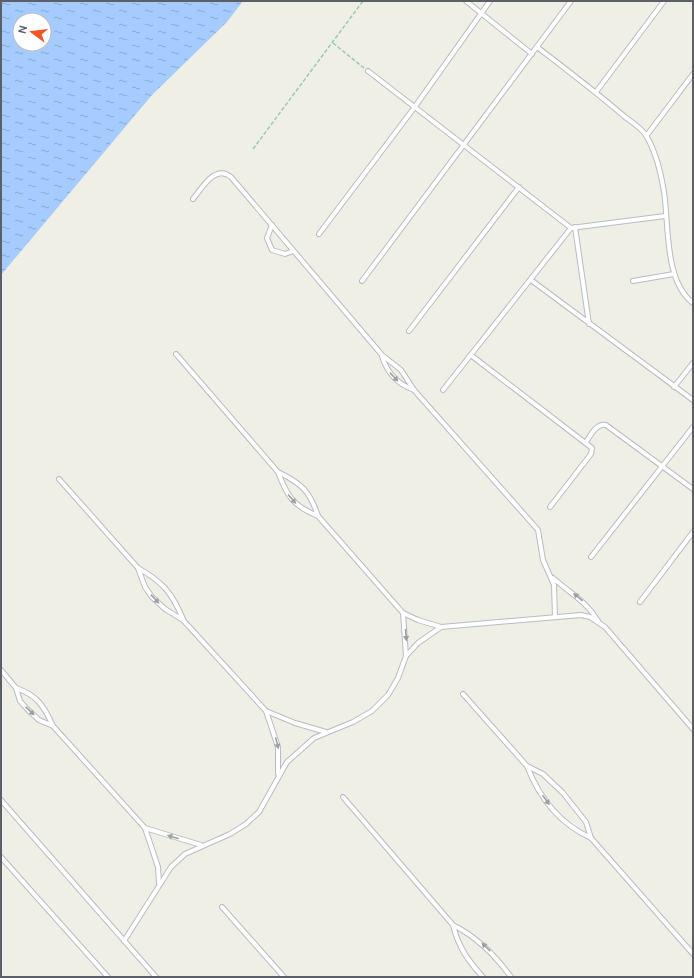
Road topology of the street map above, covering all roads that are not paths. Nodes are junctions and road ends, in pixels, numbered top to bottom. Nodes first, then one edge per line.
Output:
1 (466, 1) edge
2 (490, 1) edge
3 (571, 1) edge
4 (664, 1) edge
5 (481, 13) junction
6 (537, 47) junction
7 (532, 54) junction
8 (368, 71) road end
9 (693, 74) edge
10 (596, 92) junction
11 (414, 108) junction
12 (647, 135) junction
13 (463, 145) junction
14 (519, 187) junction
15 (193, 199) dead end
16 (665, 216) junction
17 (272, 225) junction
18 (573, 227) junction
19 (319, 234) dead end
20 (293, 251) junction
21 (674, 274) junction
22 (531, 280) junction
23 (362, 281) dead end
24 (633, 281) dead end
25 (693, 303) edge
26 (589, 324) junction
27 (409, 331) dead end
28 (176, 354) dead end
29 (382, 355) junction
30 (472, 356) junction
31 (693, 363) edge
32 (674, 387) junction
33 (414, 390) junction
34 (443, 390) dead end
35 (693, 400) edge
36 (693, 427) edge
37 (586, 442) junction
38 (662, 466) junction
39 (278, 472) junction
40 (59, 479) dead end
41 (693, 489) edge
42 (550, 507) dead end
43 (318, 516) junction
44 (693, 532) edge
45 (591, 557) dead end
46 (138, 568) junction
47 (552, 578) junction
48 (640, 602) dead end
49 (403, 613) junction
50 (555, 617) junction
51 (183, 620) junction
52 (598, 621) junction
53 (441, 627) junction
54 (406, 656) junction
55 (1, 670) edge
56 (16, 688) junction
57 (462, 694) dead end
58 (266, 711) junction
59 (53, 726) junction
60 (693, 729) edge
61 (326, 732) junction
62 (527, 766) junction
63 (278, 776) junction
64 (343, 797) dead end
65 (1, 800) edge
66 (145, 828) junction
67 (591, 838) junction
68 (201, 845) junction
69 (1, 857) edge
70 (159, 884) junction
71 (222, 907) dead end
72 (453, 924) junction
73 (124, 941) junction
74 (693, 954) edge
75 (108, 977) edge
76 (156, 977) edge
77 (284, 977) edge
78 (483, 977) edge
79 (511, 977) edge

1 - 5 lane
2 - 5 lane
3 - 6 lane
4 - 10 lane
5 - 7 lane
5 - 11 lane
6 - 7 lane
6 - 10 lane
7 - 13 lane
8 - 11 lane
9 - 12 lane
10 - 12 lane
11 - 13 lane
11 - 19 lane
12 - 16 lane
13 - 14 lane
13 - 23 lane
14 - 18 lane
14 - 27 lane
15 - 17 lane
16 - 18 lane
16 - 21 lane
17 - 20 lane
17 - 20 lane
18 - 22 lane
18 - 26 lane
20 - 29 lane
21 - 24 lane
21 - 25 lane
22 - 26 lane
22 - 30 lane
26 - 32 lane
28 - 39 lane
29 - 33 lane
29 -> 33 lane
30 - 34 lane
30 - 37 lane
31 - 32 lane
32 - 35 lane
33 - 47 lane
36 - 38 lane
37 - 38 lane
37 - 42 lane
38 - 41 lane
38 - 45 lane
39 - 43 lane
39 -> 43 lane
40 - 46 lane
43 - 49 lane
44 - 48 lane
46 - 51 lane
46 -> 51 lane
47 - 50 lane
52 -> 47 lane
49 - 53 lane
49 -> 54 lane
50 - 52 lane
50 - 53 lane
51 - 58 lane
52 - 60 lane
53 - 54 lane
54 - 61 lane
55 - 56 lane
56 - 59 lane
56 -> 59 lane
57 - 62 lane
58 - 61 lane
58 -> 63 lane
59 - 66 lane
61 - 63 lane
62 -> 67 lane
62 - 67 lane
63 - 68 lane
64 - 72 lane
65 - 73 lane
68 -> 66 lane
66 - 70 lane
67 - 74 lane
68 - 70 lane
69 - 75 lane
70 - 73 lane
71 - 77 lane
72 - 78 lane
79 -> 72 lane
73 - 76 lane

